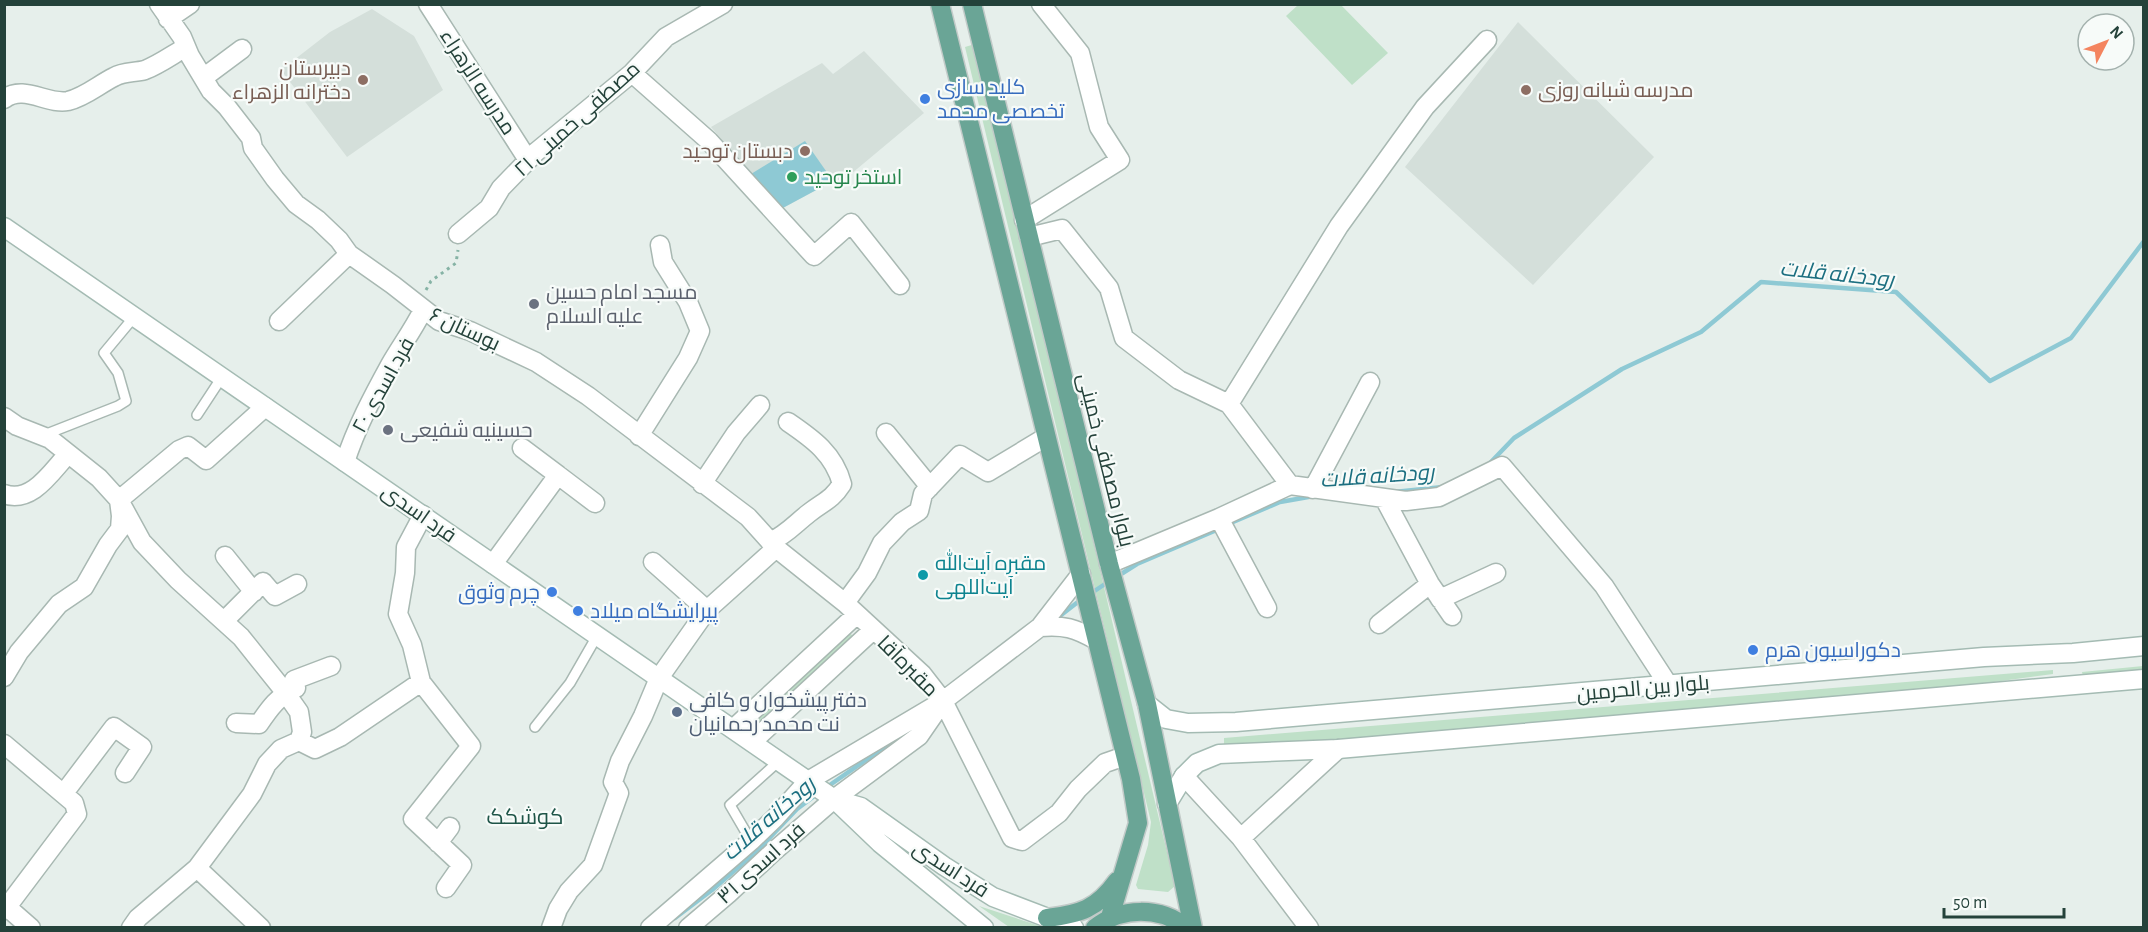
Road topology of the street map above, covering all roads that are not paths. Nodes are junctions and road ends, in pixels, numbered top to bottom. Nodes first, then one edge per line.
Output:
1 (190, 4) edge
2 (428, 4) edge
3 (723, 4) edge
4 (940, 4) edge
5 (972, 4) edge
6 (1041, 4) edge
7 (164, 12) edge
8 (976, 22) junction
9 (946, 29) junction
10 (1487, 40) dead end
11 (186, 47) junction
12 (242, 49) dead end
13 (632, 73) junction
14 (203, 78) junction
15 (4, 99) edge
16 (528, 160) junction
17 (4, 227) edge
18 (1027, 229) junction
19 (458, 234) road end
20 (660, 244) dead end
21 (349, 254) junction
22 (900, 285) dead end
23 (423, 310) junction
24 (135, 317) junction
25 (279, 321) dead end
26 (222, 377) junction
27 (1370, 382) dead end
28 (1229, 404) junction
29 (760, 405) dead end
30 (265, 407) junction
31 (197, 415) dead end
32 (4, 417) edge
33 (788, 422) dead end
34 (886, 433) dead end
35 (41, 435) junction
36 (639, 436) junction
37 (1046, 437) junction
38 (522, 448) dead end
39 (68, 454) junction
40 (345, 462) junction
41 (558, 476) junction
42 (702, 484) junction
43 (1290, 485) junction
44 (930, 487) junction
45 (1313, 489) junction
46 (4, 494) edge
47 (1384, 498) junction
48 (119, 500) junction
49 (595, 502) dead end
50 (423, 515) junction
51 (1219, 518) junction
52 (773, 545) junction
53 (225, 556) dead end
54 (653, 562) dead end
55 (493, 564) junction
56 (1109, 565) junction
57 (1496, 573) dead end
58 (1081, 575) junction
59 (297, 584) dead end
60 (254, 591) junction
61 (1435, 592) junction
62 (1267, 608) dead end
63 (707, 610) junction
64 (845, 610) junction
65 (1452, 616) dead end
66 (224, 621) junction
67 (1379, 624) dead end
68 (1040, 627) junction
69 (597, 636) junction
70 (868, 636) junction
71 (1096, 639) junction
72 (2144, 646) edge
73 (2073, 653) junction
74 (331, 666) dead end
75 (4, 677) edge
76 (659, 678) junction
77 (2144, 679) edge
78 (421, 682) junction
79 (2072, 685) junction
80 (1669, 686) junction
81 (285, 692) junction
82 (943, 701) junction
83 (1147, 704) junction
84 (236, 723) dead end
85 (1213, 723) junction
86 (737, 725) junction
87 (535, 727) dead end
88 (300, 741) junction
89 (755, 741) junction
90 (4, 744) edge
91 (1338, 749) junction
92 (1219, 754) junction
93 (1125, 756) junction
94 (779, 761) junction
95 (125, 773) dead end
96 (1184, 776) junction
97 (808, 781) junction
98 (64, 793) junction
99 (834, 799) junction
100 (1167, 804) junction
101 (450, 827) dead end
102 (1240, 838) junction
103 (751, 841) junction
104 (438, 843) junction
105 (197, 867) junction
106 (1124, 872) junction
107 (446, 888) dead end
108 (5, 908) edge
109 (1110, 917) junction
110 (1047, 918) junction
111 (252, 925) edge
112 (31, 927) edge
113 (131, 927) edge
114 (551, 927) edge
115 (650, 927) edge
116 (688, 927) edge
117 (984, 927) edge
118 (1074, 927) edge
119 (1095, 927) edge
120 (1186, 927) edge
121 (1193, 927) edge
122 (1309, 927) edge

1 - 7 street
2 - 16 street, مدرسه الزهراء
3 - 13 street, مصطفی خمینی ۲۱
4 - 9 main road
5 - 8 main road, بلوار مصطفی خمینی
6 - 18 street
7 - 11 street, بوستان ۶
8 - 9 main road
8 - 18 main road, بلوار مصطفی خمینی
9 - 37 main road
10 - 28 street
11 - 14 street, بوستان ۶
11 - 15 street
12 - 14 street
13 - 16 street, مصطفی خمینی ۲۱
13 - 22 street
14 - 21 street, بوستان ۶
16 - 19 street, مصطفی خمینی ۲۱
17 - 24 street, فرد اسدی
18 - 28 street
18 - 56 main road, بلوار مصطفی خمینی
20 - 36 street
21 - 23 street, بوستان ۶
21 - 25 street
23 - 36 street, بوستان ۶
23 - 40 street, فرد اسدی ۲۰
24 - 26 street, فرد اسدی
24 - 35 lane
26 - 30 street, فرد اسدی
26 - 31 lane
27 - 45 street
28 - 43 street
29 - 42 street
30 - 40 street, فرد اسدی
30 - 48 street
32 - 35 street
33 - 52 street
34 - 44 street
35 - 39 street
36 - 42 street, بوستان ۶
37 - 44 street
37 - 58 main road
38 - 41 street
39 - 46 street
39 - 48 street
40 - 50 street, فرد اسدی
41 - 49 street
41 - 55 street
42 - 52 street, بوستان ۶
43 - 45 street
43 - 51 street
44 - 64 street
45 - 47 street
47 - 61 street
47 - 80 street
48 - 66 street
48 - 75 street
50 - 55 street, فرد اسدی
50 - 78 street
51 - 56 street
51 - 62 street
52 - 63 street
52 - 64 street, بوستان ۶
53 - 60 street
54 - 63 street
55 - 69 street, فرد اسدی
56 - 83 main road, بلوار مصطفی خمینی
57 - 61 street
58 - 68 street
58 - 71 main road
59 - 60 street
60 - 66 street
61 - 65 street
61 - 67 street
63 - 76 street
64 - 70 street, مقبره‌آقا
64 - 86 street
66 - 81 street
68 - 71 street
68 - 82 street
69 - 76 street, فرد اسدی
69 - 87 lane
70 - 82 street, مقبره‌آقا
70 - 89 street, مقبره‌آقا
71 - 93 main road
72 - 73 street, بلوار بین الحرمین
73 - 79 street
73 - 80 street, بلوار بین الحرمین
74 - 81 street
76 - 86 street, فرد اسدی
76 - 114 street
77 - 79 street, بلوار بین الحرمین
78 - 88 street
78 - 104 street
79 - 91 street, بلوار بین الحرمین
80 - 85 street, بلوار بین الحرمین
81 - 84 street
81 - 88 street
82 - 93 street, مقبره‌آقا
82 - 97 street, فرد اسدی ۳۱
82 - 99 street, فرد اسدی ۳۱
83 - 85 street, بلوار بین الحرمین
83 - 100 main road, بلوار مصطفی خمینی
85 - 92 street
86 - 89 street, فرد اسدی
88 - 105 street
89 - 94 street, فرد اسدی
90 - 98 street
91 - 92 street, بلوار بین الحرمین
91 - 102 street
92 - 96 street, بلوار بین الحرمین
93 - 106 main road
94 - 97 street, فرد اسدی
94 - 103 lane
95 - 98 street
96 - 100 street, بلوار بین الحرمین
96 - 102 street
97 - 99 street, فرد اسدی
97 - 103 street, فرد اسدی ۳۱
98 - 108 street
99 - 110 street, فرد اسدی
99 - 116 street, فرد اسدی ۳۱
99 - 117 street, فرد اسدی
100 - 121 main road, بلوار مصطفی خمینی
101 - 104 street
102 - 122 street
103 - 115 street, فرد اسدی ۳۱
104 - 107 street
105 - 111 street
105 - 113 street
106 - 109 main road
106 - 110 main road
108 - 112 street
109 - 119 main road
109 - 120 main road
110 - 118 street, فرد اسدی

